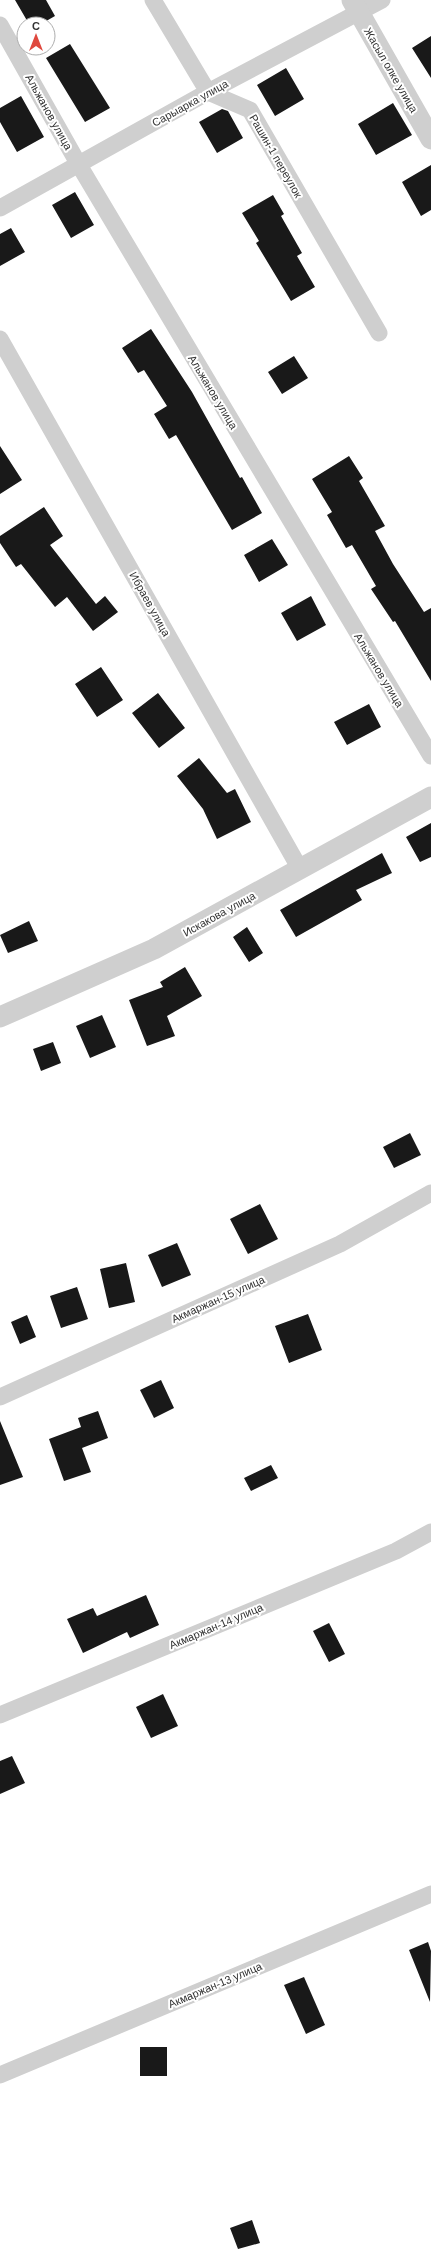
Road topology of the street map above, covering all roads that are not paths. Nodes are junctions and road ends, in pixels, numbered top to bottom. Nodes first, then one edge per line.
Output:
1 (153, 0) edge
2 (382, 0) edge
3 (355, 6) edge
4 (0, 25) edge
5 (208, 92) junction
6 (431, 140) edge
7 (79, 165) junction
8 (0, 208) edge
9 (379, 333) dead end
10 (0, 339) edge
11 (431, 756) edge
12 (431, 797) edge
13 (300, 869) junction
14 (0, 1017) edge
15 (431, 1194) edge
16 (0, 1398) edge
17 (431, 1532) edge
18 (0, 1715) edge
19 (431, 1894) edge
20 (0, 2075) edge

1 - 5 street
2 - 3 street, Сарыарка улица
3 - 5 street, Сарыарка улица
3 - 6 street, Жасыл олке улица
4 - 7 street, Альжанов улица
5 - 7 street, Сарыарка улица
5 - 9 street, Рашин-1 переулок
7 - 8 street, Сарыарка улица
7 - 11 street, Альжанов улица
10 - 13 street, Ибраев улица
12 - 13 street, Искакова улица
13 - 14 street, Искакова улица
15 - 16 street, Акмаржан-15 улица
17 - 18 street, Акмаржан-14 улица
19 - 20 street, Акмаржан-13 улица

